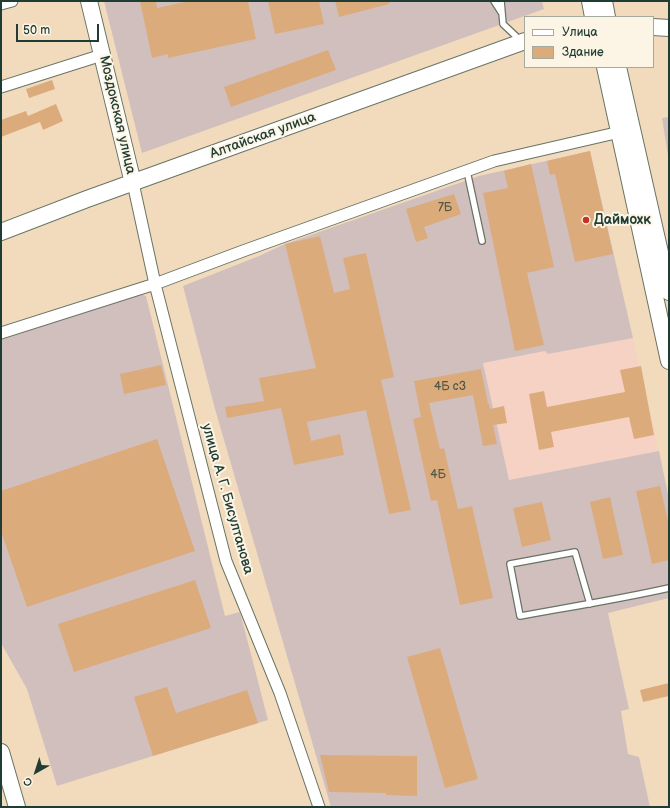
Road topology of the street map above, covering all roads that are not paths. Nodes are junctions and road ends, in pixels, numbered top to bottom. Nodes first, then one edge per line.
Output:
1 (12, 1) edge
2 (89, 1) edge
3 (494, 1) edge
4 (501, 1) edge
5 (590, 1) edge
6 (604, 1) edge
7 (1, 4) edge
8 (502, 14) junction
9 (593, 16) edge
10 (607, 16) edge
11 (654, 27) edge
12 (669, 28) edge
13 (523, 42) edge
14 (102, 55) junction
15 (604, 68) edge
16 (618, 68) edge
17 (1, 87) edge
18 (620, 132) junction
19 (466, 171) junction
20 (133, 183) junction
21 (1, 232) edge
22 (482, 241) dead end
23 (155, 284) junction
24 (668, 284) edge
25 (1, 333) edge
26 (669, 361) edge
27 (669, 588) edge
28 (590, 604) junction
29 (1, 752) edge
30 (17, 807) edge
31 (319, 807) edge

1 - 7 street
2 - 14 main road, Моздокская улица
3 - 8 lane
4 - 8 lane
5 - 9 main road
6 - 10 main road
8 - 13 lane
11 - 12 main road
13 - 20 main road, Алтайская улица
14 - 17 street
14 - 20 main road, Моздокская улица
15 - 18 main road
16 - 24 main road
18 - 19 street
18 - 26 main road
19 - 22 lane
19 - 23 street
20 - 21 main road, Алтайская улица
20 - 23 street, улица А. Г. Бисултанова
23 - 25 street
23 - 31 street, улица А. Г. Бисултанова
27 - 28 lane
28 - 28 lane
29 - 30 main road

